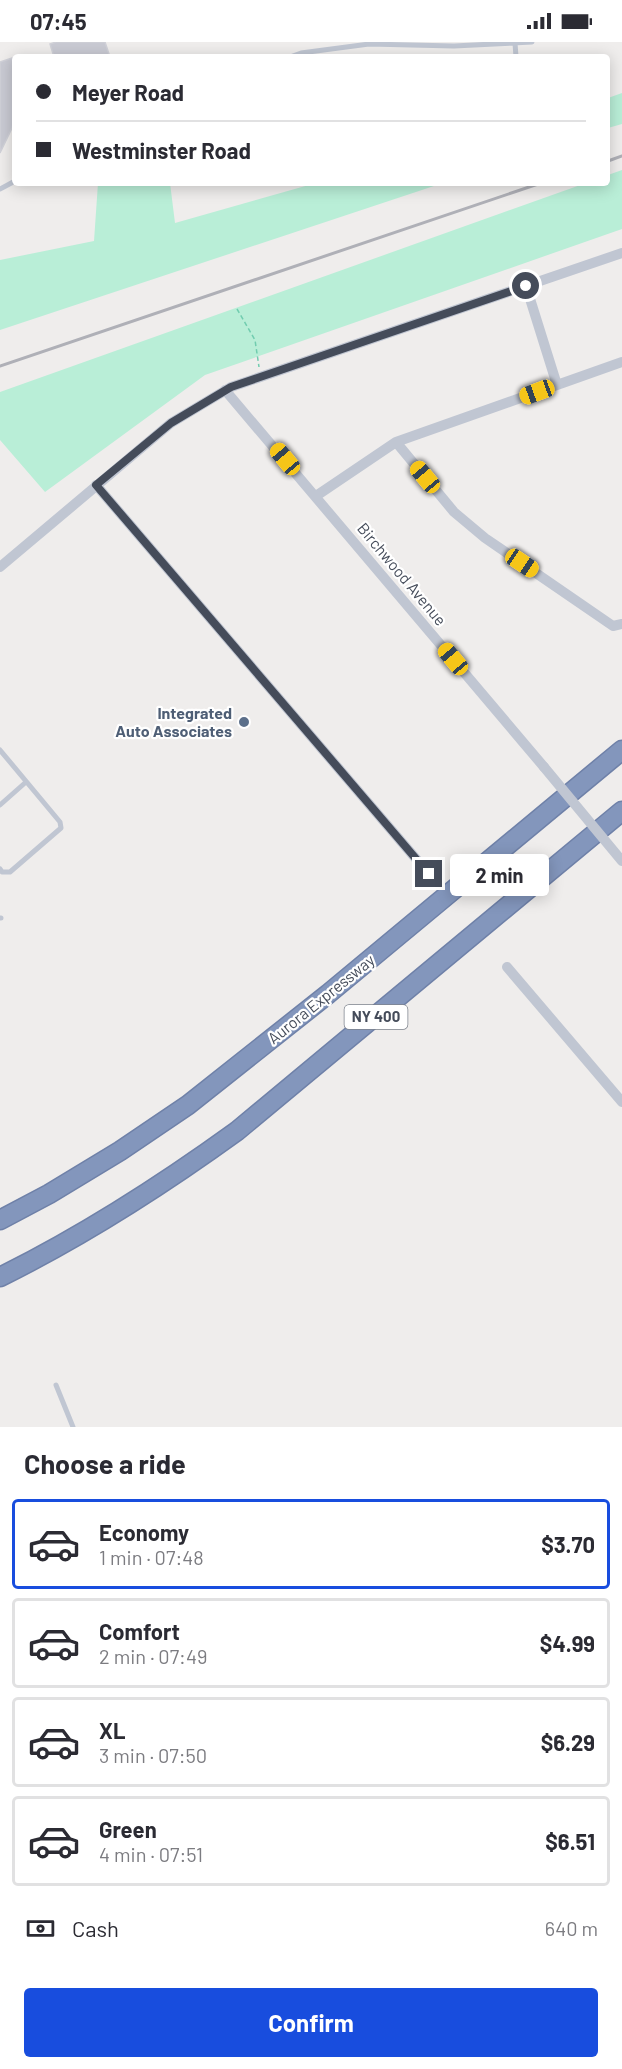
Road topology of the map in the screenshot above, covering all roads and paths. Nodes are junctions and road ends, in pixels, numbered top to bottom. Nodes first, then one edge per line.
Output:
1 (532, 42) edge
2 (515, 43) edge
3 (426, 44) edge
4 (298, 54) edge
5 (622, 253) edge
6 (526, 286) junction
7 (237, 309) dead end
8 (622, 362) edge
9 (260, 377) junction
10 (557, 385) junction
11 (225, 390) junction
12 (396, 442) junction
13 (96, 485) junction
14 (316, 496) junction
15 (0, 567) edge
16 (622, 624) edge
17 (0, 750) edge
18 (622, 750) edge
19 (26, 782) junction
20 (0, 804) edge
21 (622, 811) edge
22 (622, 861) edge
23 (0, 869) edge
24 (429, 874) dead end
25 (507, 967) dead end
26 (622, 1102) edge
27 (0, 1220) edge
28 (0, 1277) edge
29 (56, 1385) dead end
30 (73, 1427) edge

1 - 2 lane
2 - 3 lane
3 - 4 lane
5 - 6 street
6 - 9 street
6 - 10 street
7 - 9 path
8 - 10 street
9 - 11 street
10 - 12 street
11 - 13 street
11 - 14 street, Birchwood Avenue
12 - 14 street
12 - 16 street
13 - 15 street
13 - 24 street
14 - 22 street, Birchwood Avenue, bridge
17 - 19 lane
18 - 27 highway, Aurora Expressway / NY 400
19 - 20 lane
19 - 23 lane
21 - 28 highway, NY 400
25 - 26 street
29 - 30 lane

